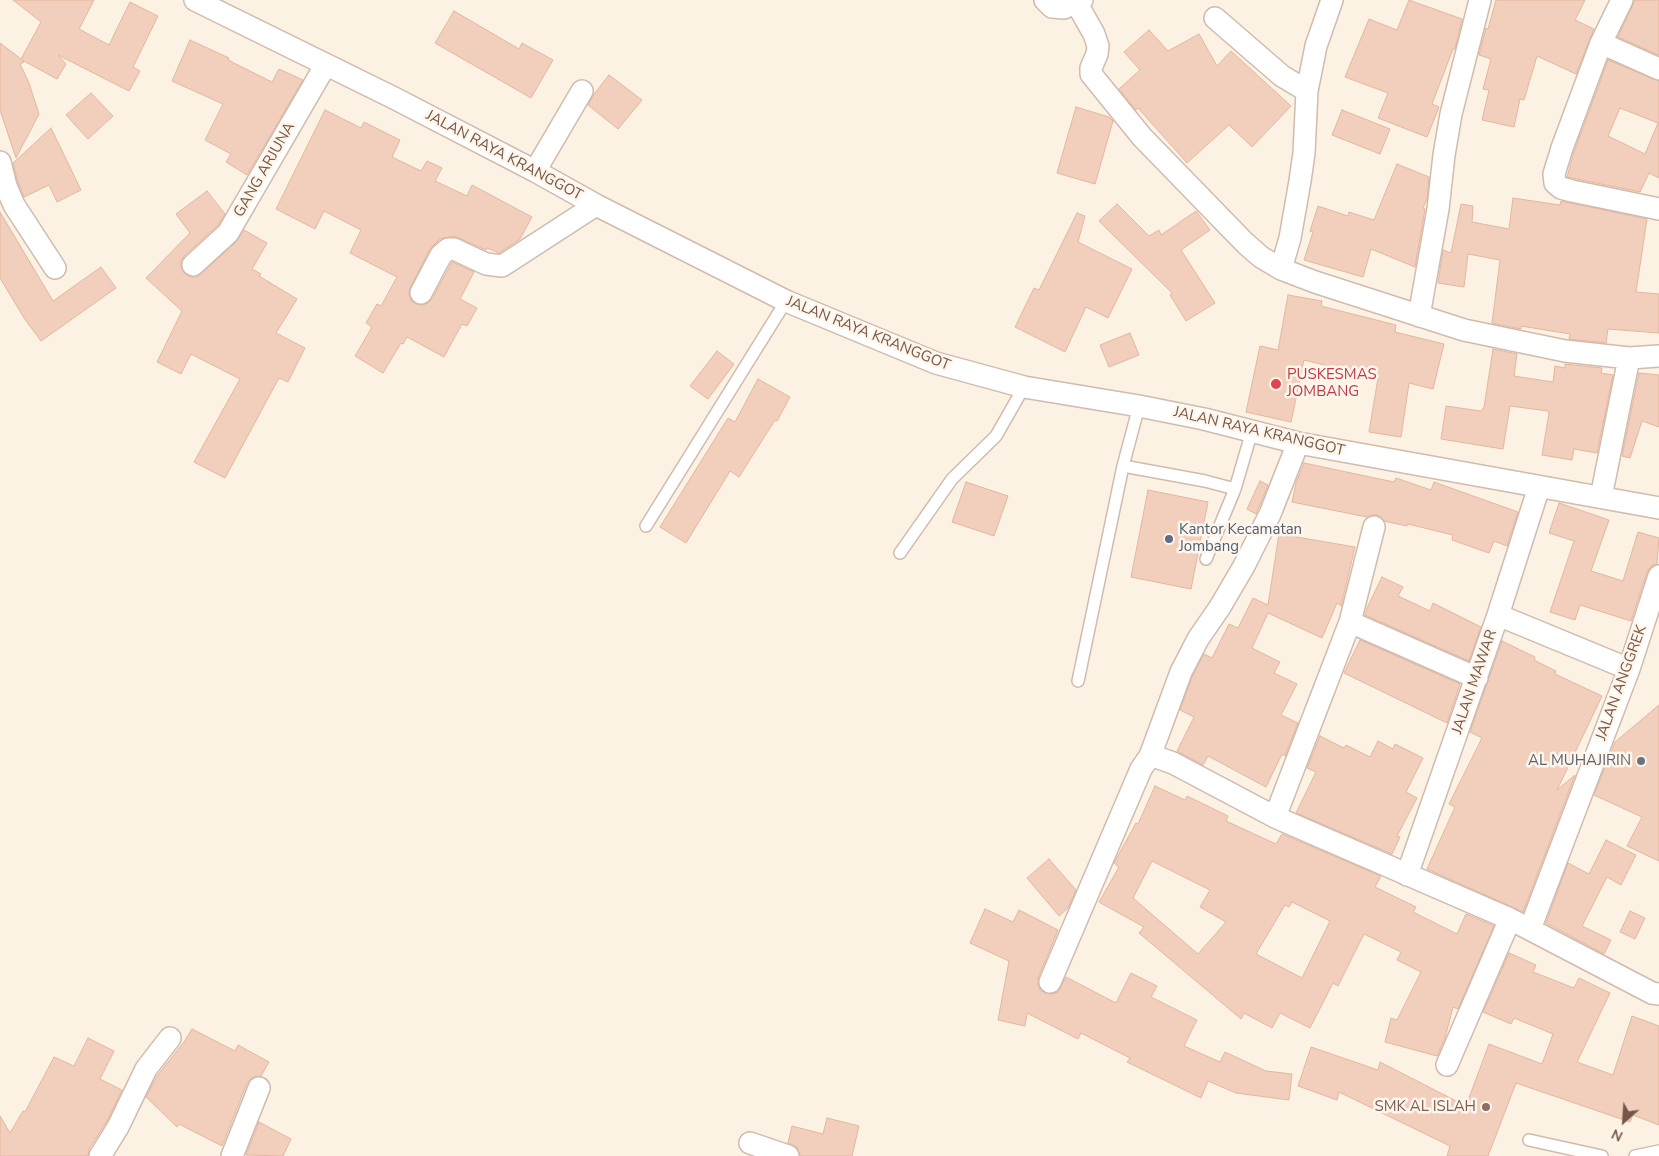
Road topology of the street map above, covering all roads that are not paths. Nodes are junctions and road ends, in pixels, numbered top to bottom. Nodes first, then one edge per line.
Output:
1 (195, 0) edge
2 (1045, 0) edge
3 (1332, 0) edge
4 (1480, 0) edge
5 (1622, 0) edge
6 (1079, 1) edge
7 (1215, 18) dead end
8 (1601, 43) junction
9 (326, 66) junction
10 (1659, 69) edge
11 (582, 91) dead end
12 (1307, 91) junction
13 (0, 162) edge
14 (535, 171) junction
15 (596, 205) junction
16 (1659, 209) edge
17 (192, 265) dead end
18 (55, 268) dead end
19 (1281, 269) junction
20 (421, 293) dead end
21 (786, 301) junction
22 (1418, 316) junction
23 (1659, 356) edge
24 (1629, 358) junction
25 (1024, 387) junction
26 (1140, 406) junction
27 (1252, 432) junction
28 (1298, 443) junction
29 (1123, 466) junction
30 (1540, 487) junction
31 (1235, 489) junction
32 (1601, 497) junction
33 (1659, 508) edge
34 (646, 526) dead end
35 (1374, 527) dead end
36 (900, 553) dead end
37 (1206, 559) dead end
38 (1659, 576) edge
39 (1498, 615) junction
40 (1350, 622) junction
41 (1629, 668) junction
42 (1476, 678) junction
43 (1078, 682) dead end
44 (1150, 756) junction
45 (1275, 817) junction
46 (1407, 875) junction
47 (1510, 919) junction
48 (1530, 929) junction
49 (1050, 982) dead end
50 (1656, 994) edge
51 (170, 1038) dead end
52 (1448, 1066) dead end
53 (259, 1088) dead end
54 (1529, 1140) dead end
55 (750, 1142) dead end
56 (1659, 1150) edge
57 (234, 1155) edge
58 (100, 1156) edge
59 (788, 1156) edge
60 (1602, 1156) edge
61 (1635, 1156) edge

1 - 9 street, JALAN RAYA KRANGGOT
2 - 6 street
3 - 12 street
4 - 22 street
5 - 8 street
6 - 19 street
7 - 12 street
8 - 10 street
8 - 16 street
9 - 14 street, JALAN RAYA KRANGGOT
9 - 17 street, GANG ARJUNA
11 - 14 street
12 - 19 street
13 - 18 street
14 - 15 street, JALAN RAYA KRANGGOT
15 - 20 street
15 - 21 street, JALAN RAYA KRANGGOT
19 - 22 street
21 - 25 street, JALAN RAYA KRANGGOT
21 - 34 lane
22 - 24 street
23 - 24 street
24 - 32 street
25 - 26 street, JALAN RAYA KRANGGOT
25 - 36 lane
26 - 27 street, JALAN RAYA KRANGGOT
26 - 29 lane
27 - 28 street, JALAN RAYA KRANGGOT
27 - 31 lane
28 - 30 street, JALAN RAYA KRANGGOT
28 - 44 street
29 - 31 lane
29 - 43 lane
30 - 32 street, JALAN RAYA KRANGGOT
30 - 39 street, JALAN MAWAR
31 - 37 lane
32 - 33 street, JALAN RAYA KRANGGOT
35 - 40 street
38 - 41 street, JALAN ANGGREK
39 - 41 street
39 - 42 street, JALAN MAWAR
40 - 42 street
40 - 45 street
41 - 48 street, JALAN ANGGREK
42 - 46 street, JALAN MAWAR
44 - 45 street
44 - 49 street
45 - 46 street
46 - 47 street
47 - 48 street
47 - 52 street
48 - 50 street
51 - 58 street
53 - 57 street
54 - 60 lane
55 - 59 street
56 - 61 lane

